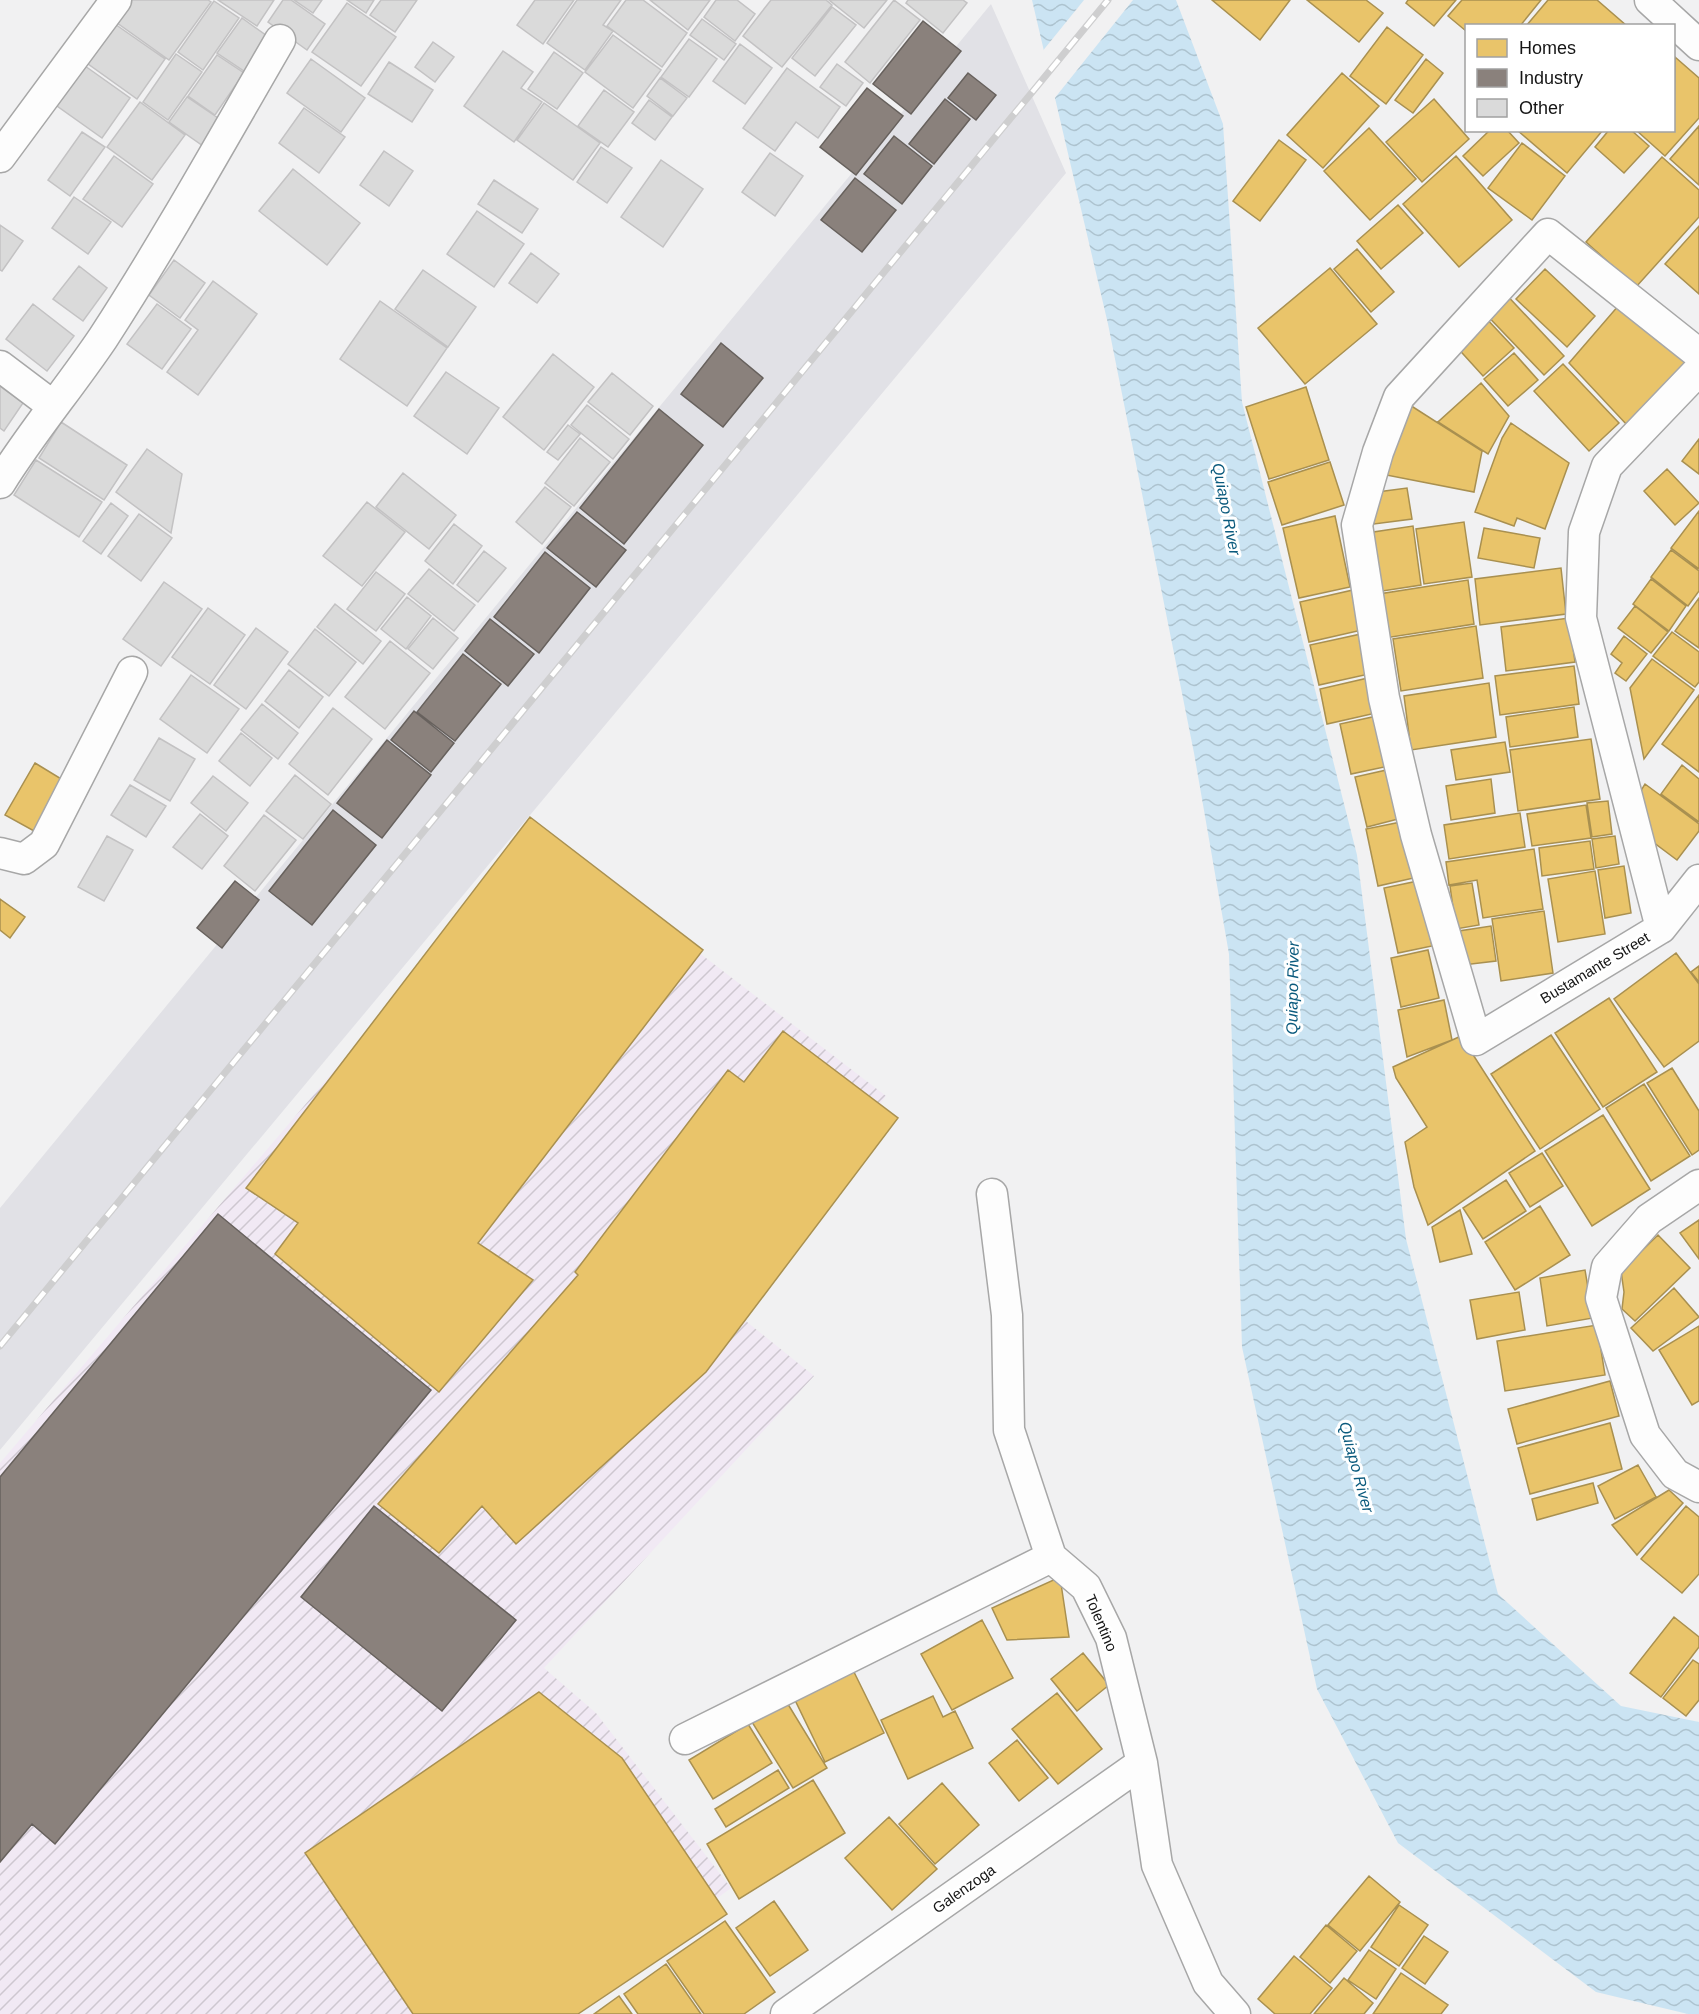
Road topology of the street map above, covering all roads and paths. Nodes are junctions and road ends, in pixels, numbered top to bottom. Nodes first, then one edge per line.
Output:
1 (116, 0) edge
2 (1650, 0) edge
3 (280, 40) dead end
4 (1699, 45) edge
5 (0, 157) edge
6 (1699, 354) edge
7 (0, 366) edge
8 (1699, 370) edge
9 (53, 406) junction
10 (0, 483) edge
11 (132, 672) dead end
12 (0, 853) edge
13 (1699, 880) edge
14 (1661, 928) junction
15 (1699, 1185) edge
16 (992, 1194) dead end
17 (1699, 1487) edge
18 (1051, 1557) junction
19 (685, 1739) dead end
20 (1142, 1763) junction
21 (786, 2014) edge
22 (1235, 2014) edge

1 - 5 street
2 - 4 street
3 - 9 street
6 - 14 street, Bustamante Street
7 - 9 street
8 - 14 street
9 - 10 street
11 - 12 street
13 - 14 street, Bustamante Street
15 - 17 street
16 - 18 street
18 - 19 street
18 - 20 street, Tolentino
20 - 21 street, Galenzoga
20 - 22 street, Tolentino

